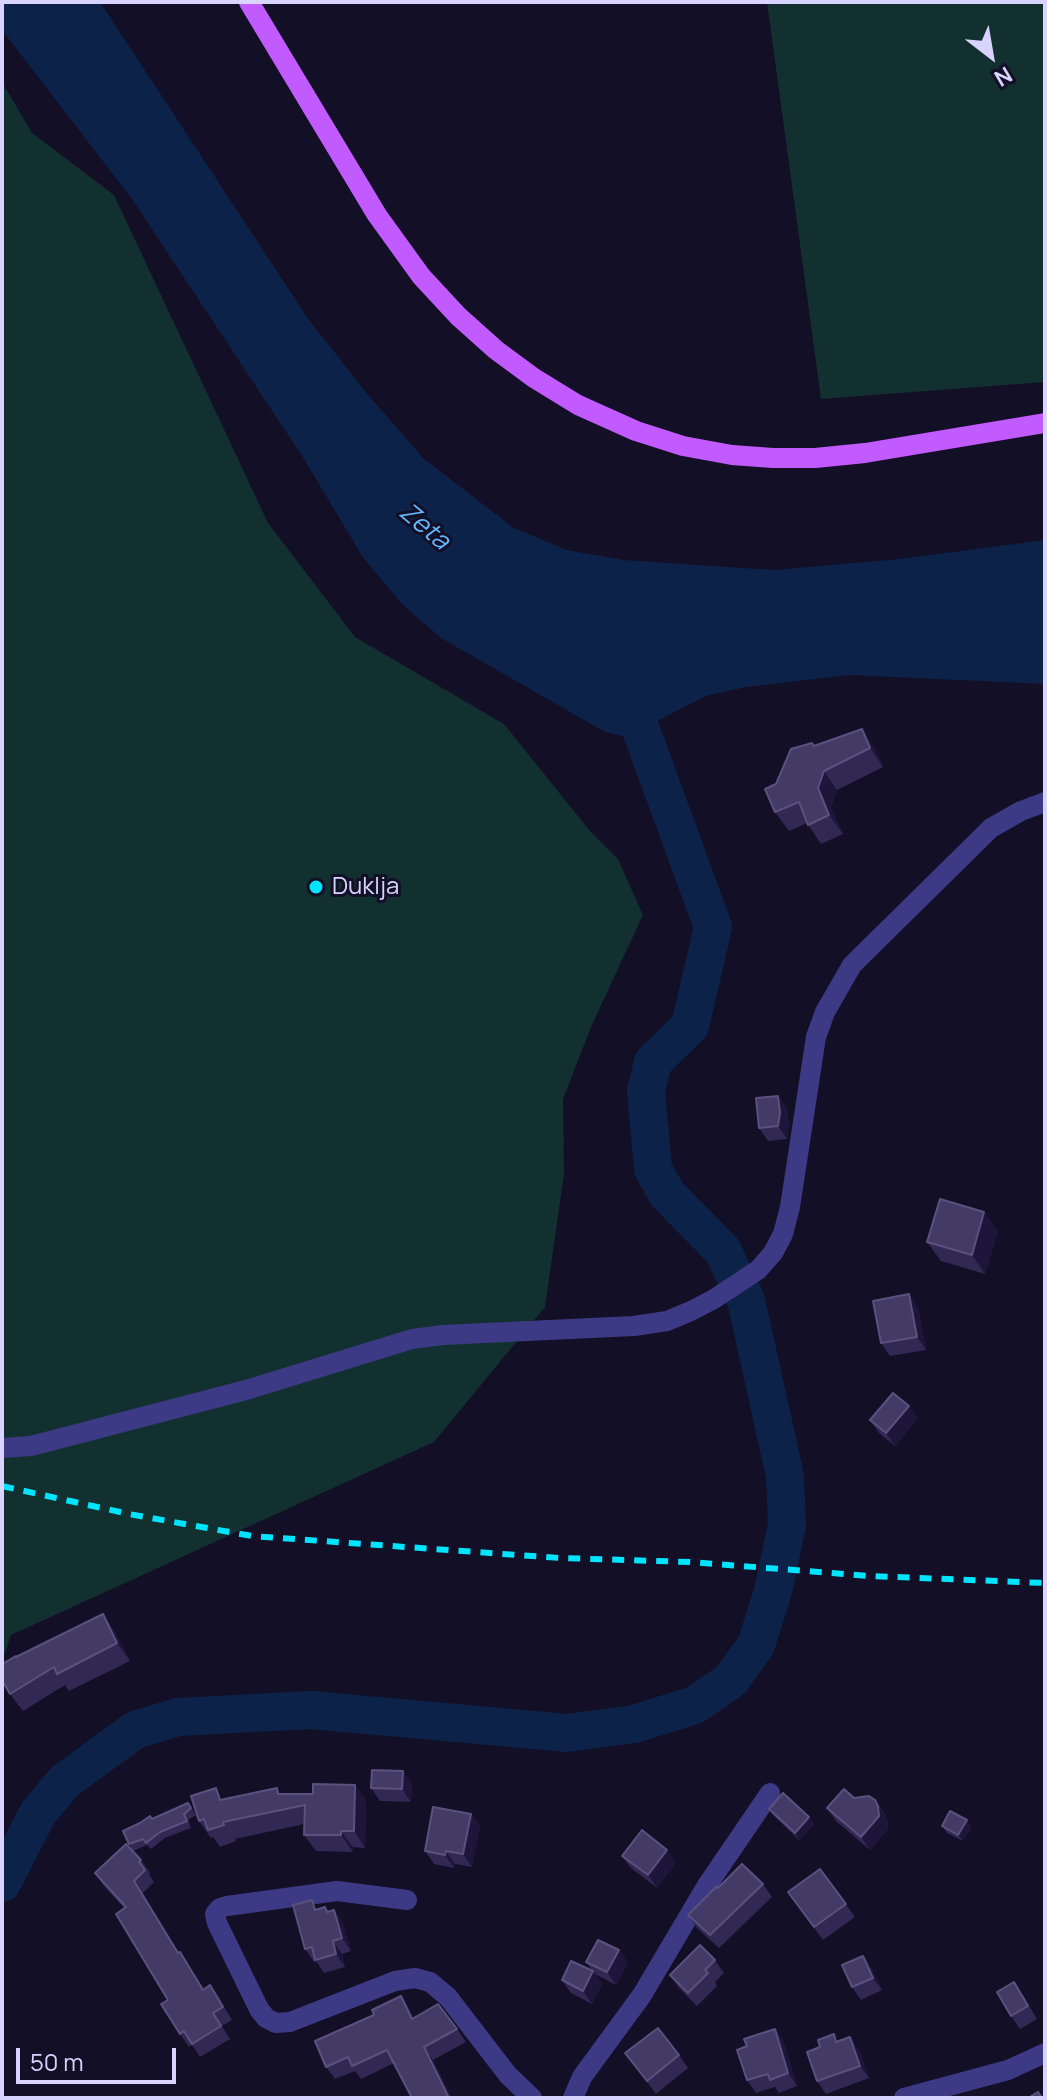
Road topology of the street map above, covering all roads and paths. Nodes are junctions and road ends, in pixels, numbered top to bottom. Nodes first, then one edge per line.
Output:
1 (249, 2) edge
2 (1045, 423) edge
3 (1045, 802) edge
4 (2, 1448) edge
5 (770, 1793) dead end
6 (407, 1900) dead end
7 (1045, 2053) edge
8 (532, 2098) edge
9 (573, 2098) edge
10 (904, 2098) edge

1 - 2 main road
3 - 4 street
5 - 9 street
6 - 8 street
7 - 10 street

